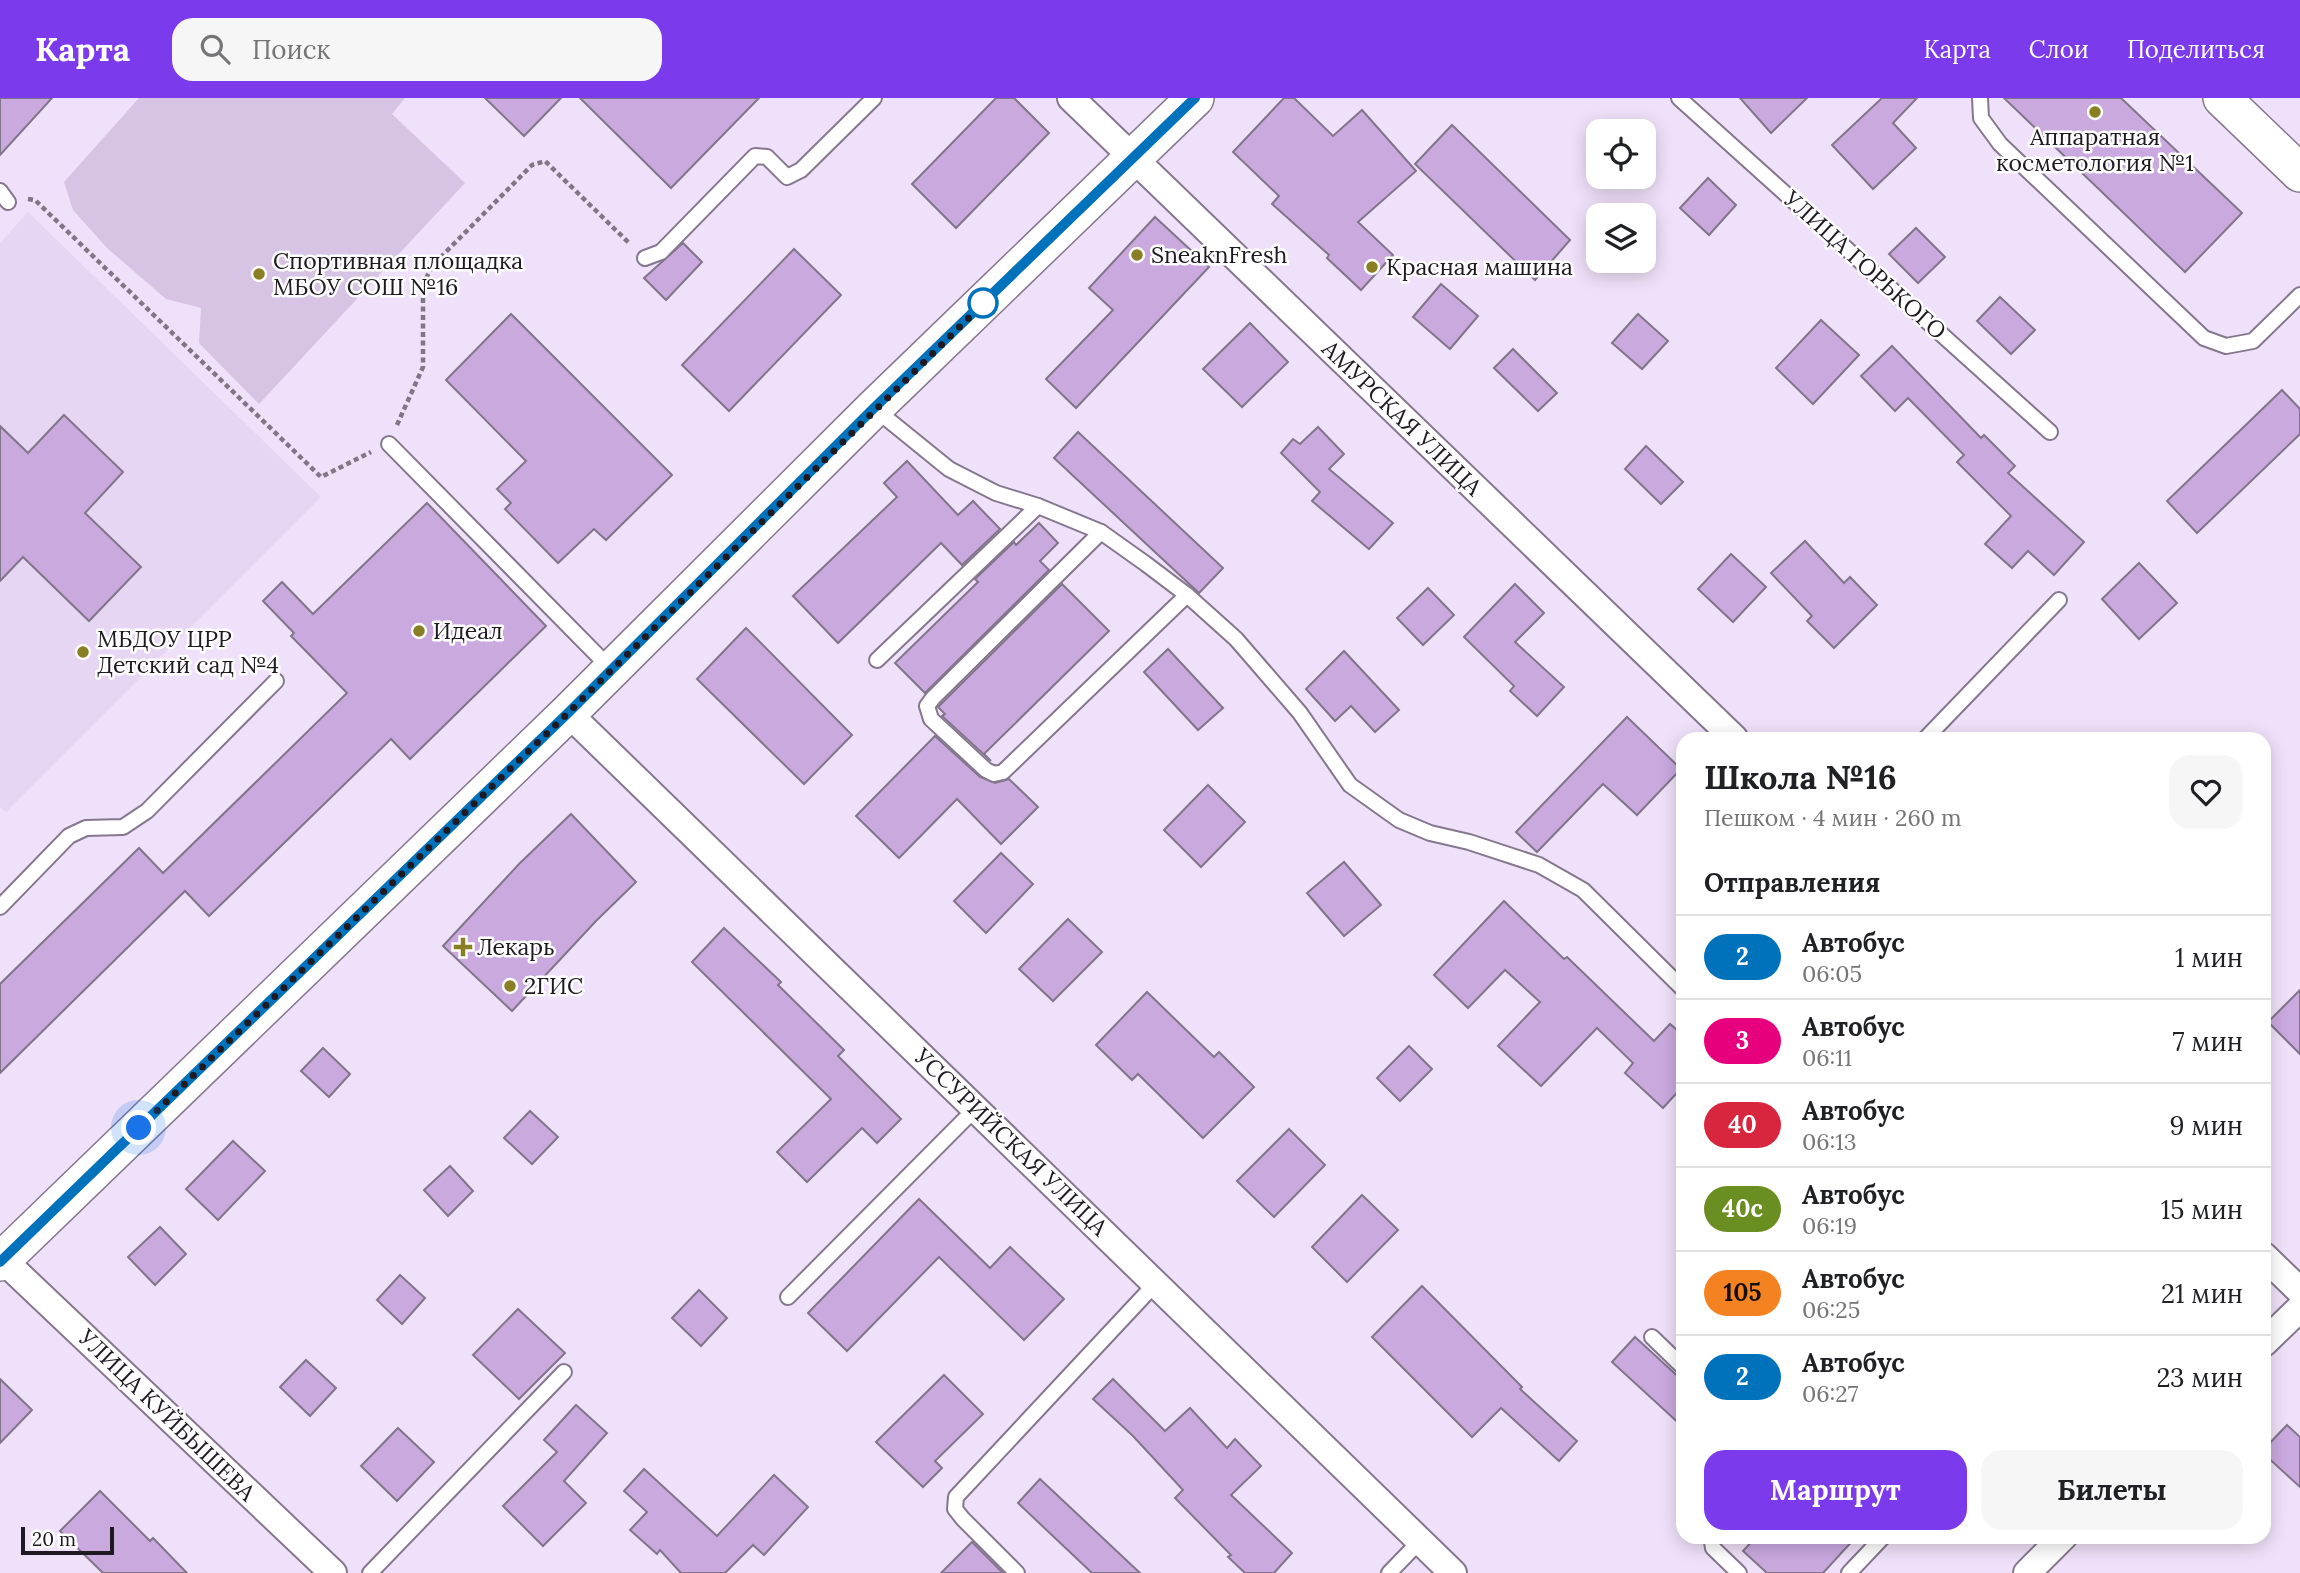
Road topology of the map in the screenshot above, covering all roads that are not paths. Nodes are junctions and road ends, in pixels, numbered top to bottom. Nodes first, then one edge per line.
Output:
1 (874, 98) edge
2 (1071, 98) edge
3 (1195, 98) edge
4 (1679, 98) edge
5 (1980, 98) edge
6 (2222, 98) edge
7 (1133, 158) junction
8 (2300, 173) edge
9 (645, 258) road end
10 (2300, 295) edge
11 (874, 408) junction
12 (2050, 432) dead end
13 (388, 444) road end
14 (1038, 506) junction
15 (1101, 532) junction
16 (1187, 595) junction
17 (2059, 600) dead end
18 (877, 660) dead end
19 (612, 670) junction
20 (276, 681) dead end
21 (568, 713) junction
22 (1728, 732) edge
23 (1933, 732) edge
24 (0, 907) edge
25 (1676, 982) edge
26 (976, 1108) junction
27 (1, 1260) edge
28 (2271, 1263) edge
29 (1156, 1283) junction
30 (2300, 1291) edge
31 (788, 1297) dead end
32 (2300, 1308) edge
33 (2271, 1336) edge
34 (1652, 1337) dead end
35 (1676, 1360) edge
36 (564, 1372) dead end
37 (1420, 1541) junction
38 (1713, 1544) edge
39 (1876, 1544) edge
40 (2056, 1544) edge
41 (333, 1573) edge
42 (370, 1573) edge
43 (1017, 1573) edge
44 (1389, 1573) edge
45 (1453, 1573) edge
46 (1739, 1573) edge
47 (1849, 1573) edge
48 (2027, 1573) edge

1 - 9 lane
2 - 7 street, АМУРСКАЯ УЛИЦА
3 - 7 main road
4 - 12 lane, УЛИЦА ГОРЬКОГО
5 - 10 lane
6 - 8 main road
7 - 11 main road
7 - 22 street, АМУРСКАЯ УЛИЦА
11 - 14 lane
11 - 19 main road
13 - 19 lane
14 - 15 lane
14 - 18 lane
15 - 16 lane
15 - 16 lane
16 - 25 lane
17 - 23 lane
19 - 21 main road
20 - 24 lane
21 - 26 street, УССУРИЙСКАЯ УЛИЦА
21 - 27 main road
26 - 29 street, УССУРИЙСКАЯ УЛИЦА
26 - 31 lane
27 - 41 street, УЛИЦА КУЙБЫШЕВА
28 - 30 street
29 - 37 street, УССУРИЙСКАЯ УЛИЦА
29 - 43 lane
32 - 33 street
34 - 35 lane
36 - 42 lane
37 - 44 lane
37 - 45 street, УССУРИЙСКАЯ УЛИЦА
38 - 46 lane
39 - 47 lane
40 - 48 street

